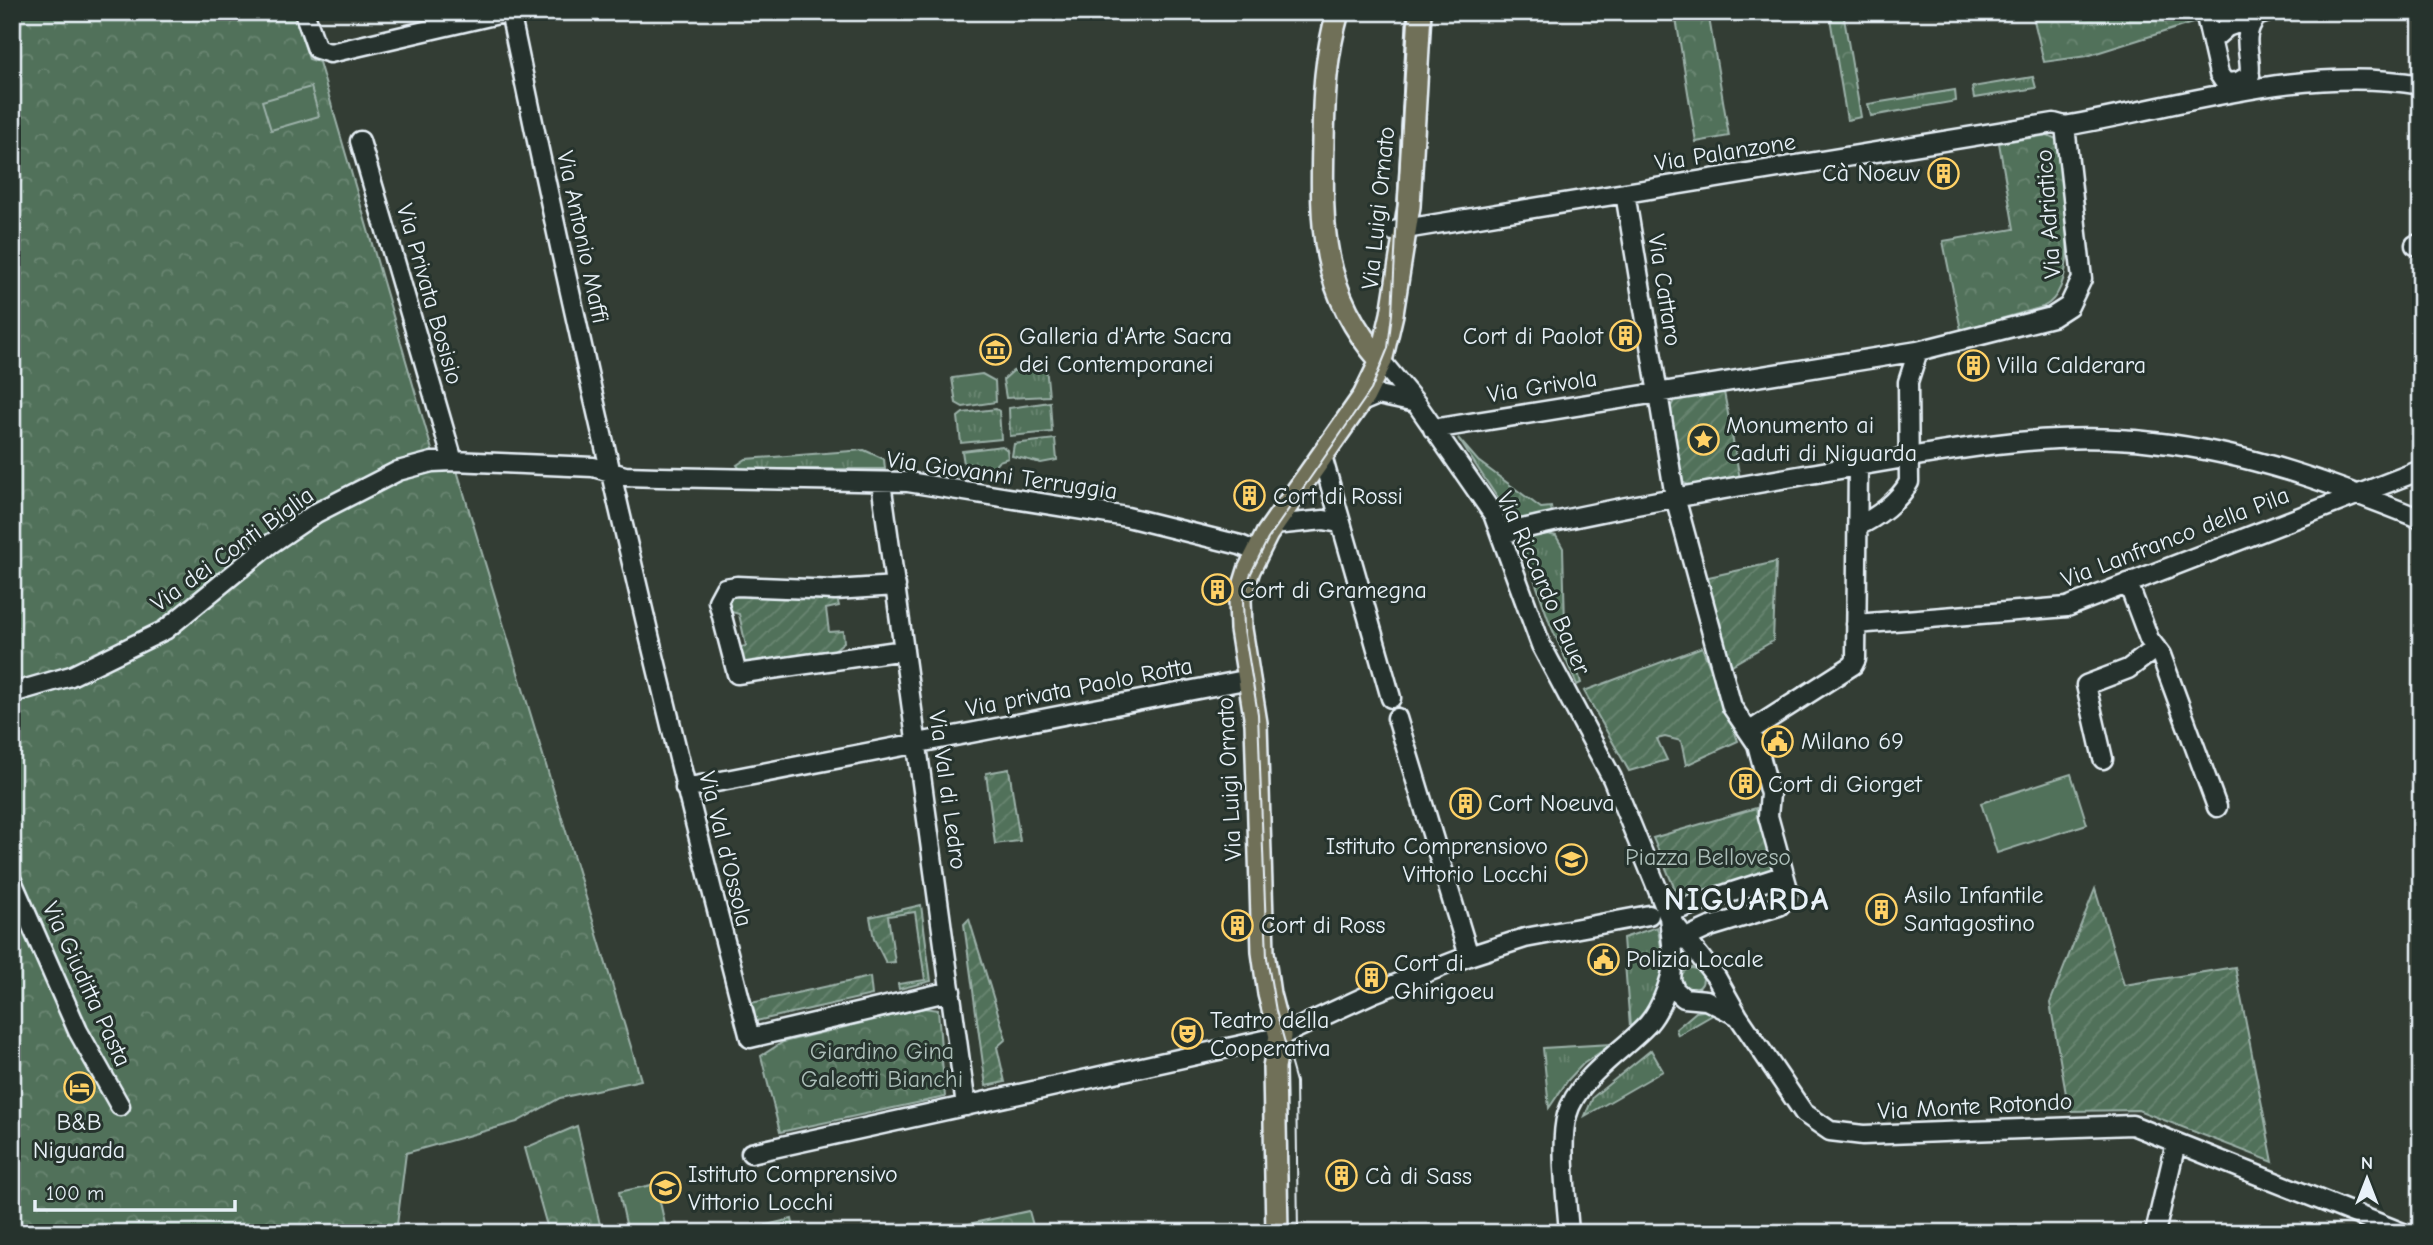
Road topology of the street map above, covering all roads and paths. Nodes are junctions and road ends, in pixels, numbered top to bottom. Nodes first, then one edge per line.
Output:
1 (304, 12) edge
2 (509, 12) edge
3 (1338, 12) edge
4 (1420, 12) edge
5 (2262, 15) edge
6 (2206, 16) edge
7 (2227, 27) junction
8 (2246, 35) junction
9 (2212, 40) junction
10 (2220, 75) junction
11 (2250, 75) junction
12 (2421, 85) edge
13 (2266, 89) junction
14 (2236, 93) junction
15 (2208, 98) junction
16 (2065, 127) junction
17 (360, 141) dead end
18 (1625, 194) junction
19 (1399, 230) junction
20 (1918, 351) junction
21 (1381, 361) junction
22 (1657, 393) junction
23 (1359, 403) junction
24 (1416, 403) junction
25 (1433, 429) junction
26 (1322, 456) junction
27 (1906, 458) junction
28 (453, 461) junction
29 (1858, 466) junction
30 (2421, 470) edge
31 (609, 472) junction
32 (888, 482) junction
33 (2357, 494) junction
34 (1675, 497) junction
35 (2421, 520) edge
36 (1339, 523) junction
37 (1273, 525) junction
38 (1858, 526) junction
39 (1501, 534) junction
40 (1257, 552) junction
41 (2129, 583) junction
42 (896, 586) junction
43 (1856, 624) junction
44 (2156, 648) junction
45 (904, 650) junction
46 (1250, 680) junction
47 (12, 693) edge
48 (1391, 698) dead end
49 (1397, 718) dead end
50 (1750, 731) junction
51 (917, 742) junction
52 (2104, 759) dead end
53 (685, 788) junction
54 (2217, 807) dead end
55 (1782, 876) junction
56 (12, 881) edge
57 (1661, 915) junction
58 (1686, 938) junction
59 (1469, 956) junction
60 (1707, 965) junction
61 (1671, 975) junction
62 (951, 990) junction
63 (1695, 999) junction
64 (1738, 1016) junction
65 (1649, 1023) junction
66 (1280, 1037) junction
67 (121, 1106) dead end
68 (966, 1106) junction
69 (2176, 1143) junction
70 (751, 1153) dead end
71 (1277, 1233) edge
72 (1569, 1233) edge
73 (2155, 1233) edge
74 (2403, 1233) edge

1 - 2 street
2 - 31 street, Via Antonio Maffi
3 - 21 main road
4 - 19 main road, Via Luigi Ornato
5 - 7 street
5 - 8 street
6 - 7 street
6 - 9 street
7 - 8 street
7 - 9 street
8 - 11 street
9 - 10 street
10 - 11 street
10 - 15 street
11 - 13 street
11 - 14 street
12 - 13 street, Via Palanzone
13 - 14 street, Via Palanzone
14 - 15 street, Via Palanzone
15 - 16 street, Via Palanzone
16 - 18 street, Via Palanzone
16 - 20 street, Via Adriatico
17 - 28 street, Via Privata Bosisio
18 - 19 street, Via Palanzone
18 - 22 street, Via Cattaro
19 - 21 main road, Via Luigi Ornato
20 - 22 street, Via Grivola
20 - 27 street
21 - 23 main road, Via Luigi Ornato
21 - 24 street, Via Riccardo Bauer
22 - 25 street, Via Grivola
22 - 34 street, Via Cattaro
23 - 24 street
23 - 26 main road, Via Luigi Ornato
24 - 25 street, Via Riccardo Bauer
25 - 39 street, Via Riccardo Bauer
26 - 36 street
26 - 37 main road, Via Luigi Ornato
27 - 29 street
27 - 33 street
27 - 38 street
28 - 31 street, Via dei Conti Biglia
28 - 47 street, Via dei Conti Biglia
29 - 34 street
29 - 38 street
30 - 33 street, Via Lanfranco della Pila
31 - 32 street, Via Giovanni Terruggia
31 - 53 street, Via Val d'Ossola
32 - 40 street, Via Giovanni Terruggia
32 - 42 street, Via Val di Ledro
33 - 35 street
33 - 41 street, Via Lanfranco della Pila
34 - 39 street
34 - 50 street, Via Cattaro
36 - 37 street
36 - 48 street
37 - 40 main road, Via Luigi Ornato
38 - 43 street
39 - 57 street, Via Riccardo Bauer
40 - 46 main road, Via Luigi Ornato
41 - 43 street, Via Lanfranco della Pila
41 - 44 street
42 - 45 street, Via Val di Ledro
42 - 45 street
43 - 50 street
44 - 52 street
44 - 54 street
45 - 51 street, Via Val di Ledro
46 - 51 street, Via privata Paolo Rotta
46 - 66 main road, Via Luigi Ornato
49 - 59 street
50 - 55 street, Via Cattaro
51 - 53 street, Via privata Paolo Rotta
51 - 62 street, Via Val di Ledro
53 - 62 street, Via Val d'Ossola
55 - 57 street
55 - 58 street
56 - 67 street, Via Giuditta Pasta
57 - 58 street, Via Monte Rotondo
57 - 59 street
57 - 61 street
58 - 60 street, Via Monte Rotondo
59 - 66 street
60 - 61 street
60 - 63 street
60 - 64 street, Via Monte Rotondo
61 - 63 street, Via Monte Rotondo
61 - 65 street
62 - 68 street, Via Val di Ledro
63 - 64 street, Via Monte Rotondo
63 - 65 street
64 - 69 street, Via Monte Rotondo
65 - 72 street
66 - 68 street
66 - 71 main road
68 - 70 street
69 - 73 street
69 - 74 street, Via Monte Rotondo

